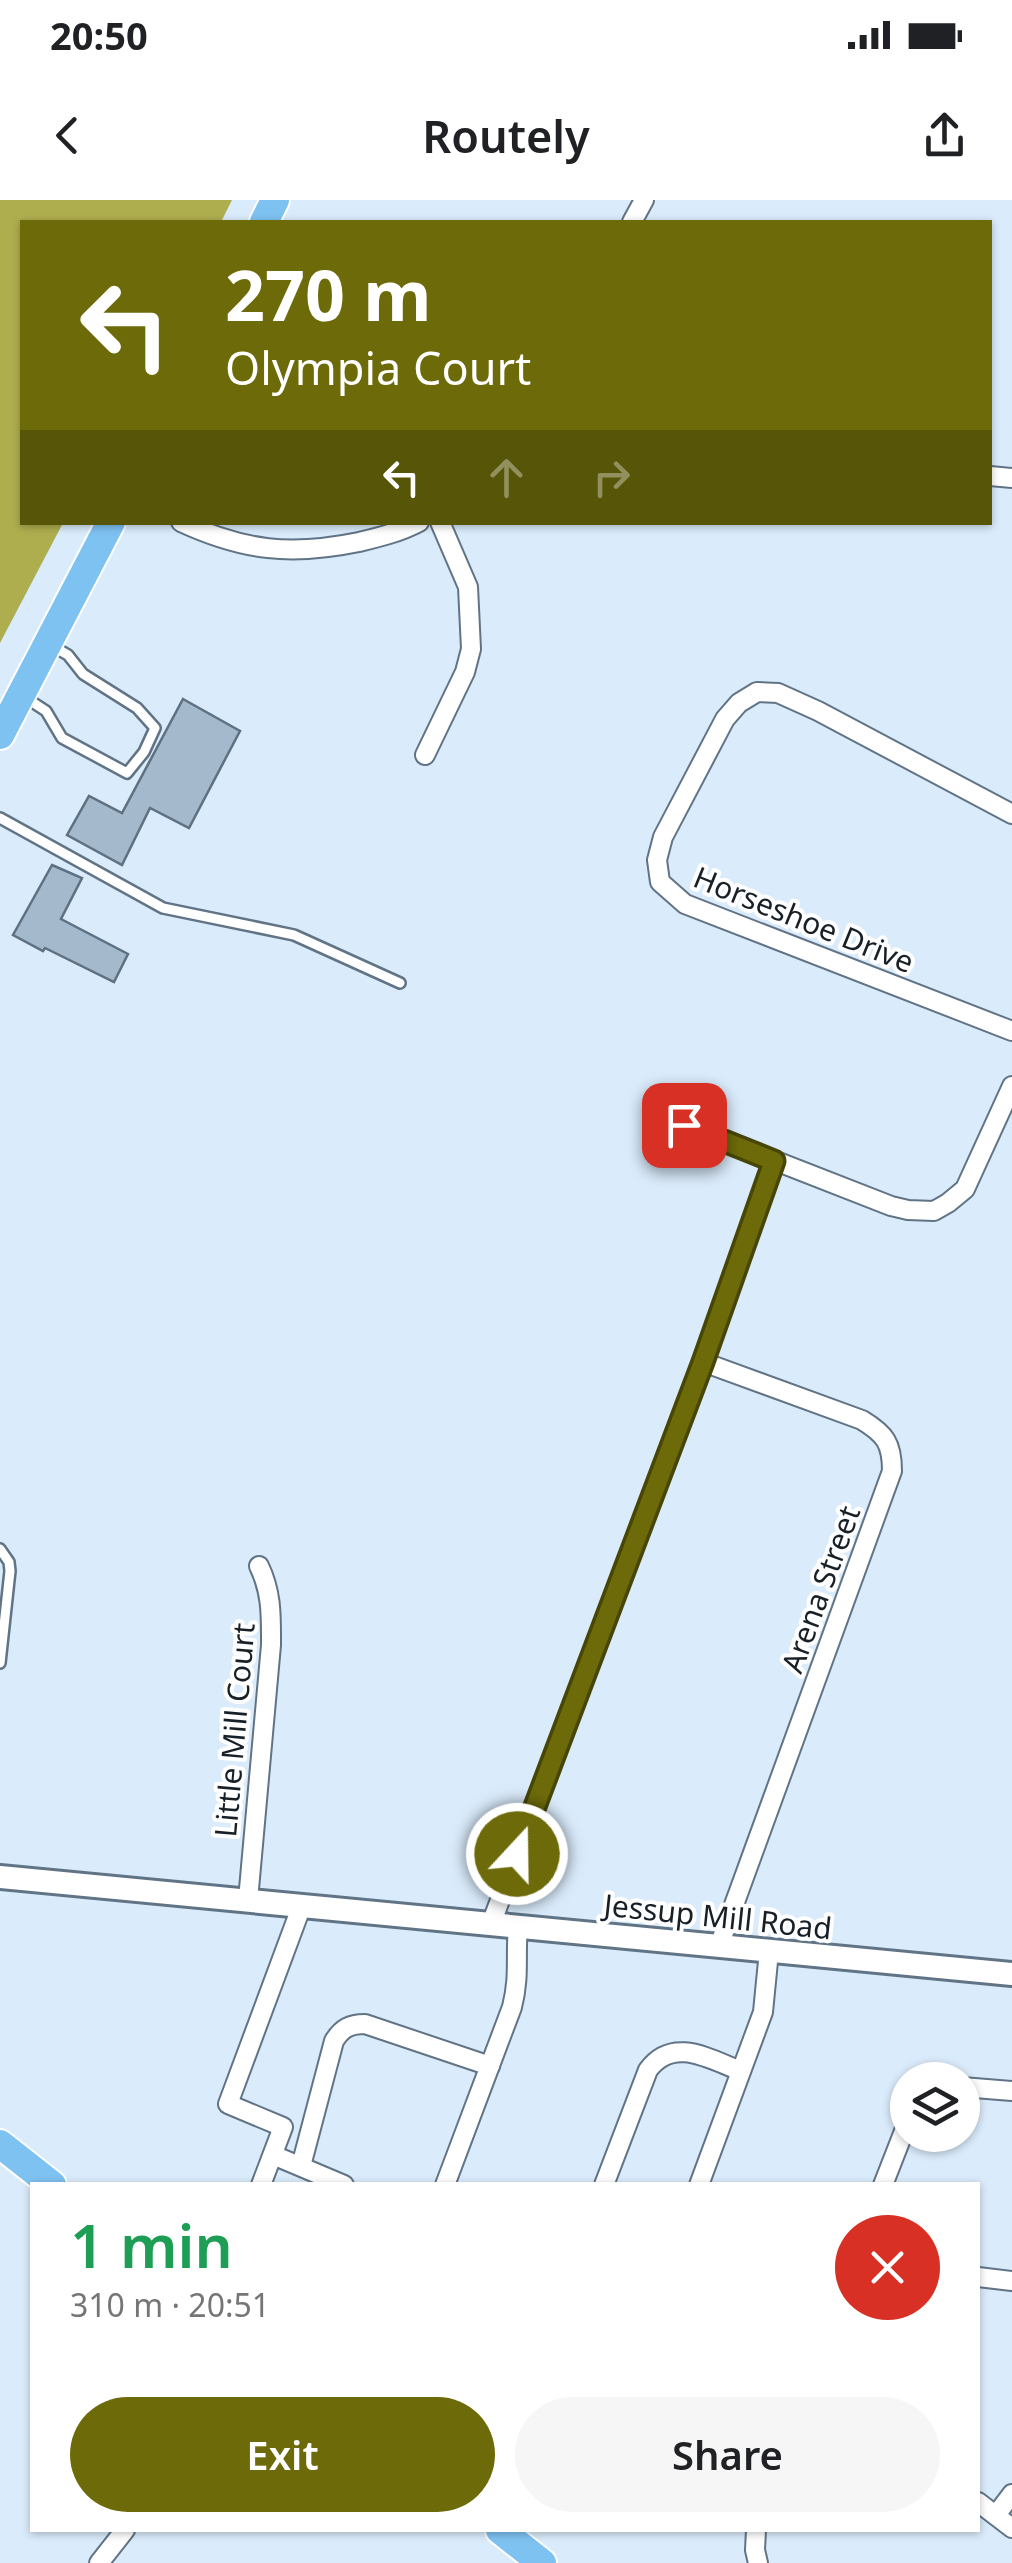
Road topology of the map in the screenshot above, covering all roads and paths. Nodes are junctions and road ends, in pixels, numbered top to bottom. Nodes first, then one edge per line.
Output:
1 (109, 525) edge
2 (188, 525) edge
3 (412, 525) edge
4 (441, 525) edge
5 (47, 642) junction
6 (20, 695) junction
7 (0, 735) edge
8 (425, 754) dead end
9 (1012, 814) edge
10 (0, 818) edge
11 (400, 984) dead end
12 (1012, 1031) edge
13 (1012, 1086) edge
14 (654, 1112) dead end
15 (774, 1161) junction
16 (703, 1362) junction
17 (0, 1549) edge
18 (259, 1566) dead end
19 (0, 1663) edge
20 (0, 1877) edge
21 (248, 1900) junction
22 (302, 1905) junction
23 (490, 1924) junction
24 (518, 1927) junction
25 (719, 1946) junction
26 (769, 1951) junction
27 (1012, 1974) edge
28 (490, 2066) junction
29 (740, 2071) junction
30 (980, 2088) edge
31 (1012, 2091) edge
32 (283, 2126) junction
33 (309, 2134) junction
34 (0, 2144) edge
35 (896, 2152) edge
36 (273, 2155) junction
37 (301, 2166) junction
38 (48, 2182) edge
39 (262, 2182) edge
40 (337, 2182) edge
41 (446, 2182) edge
42 (605, 2182) edge
43 (699, 2182) edge
44 (884, 2182) edge
45 (980, 2278) edge
46 (1012, 2280) edge
47 (1012, 2494) edge
48 (980, 2503) edge
49 (996, 2515) junction
50 (1012, 2528) edge
51 (123, 2532) edge
52 (503, 2532) edge
53 (756, 2532) edge
54 (99, 2563) edge
55 (542, 2563) edge
56 (758, 2563) edge

1 - 5 main road
2 - 3 street
4 - 8 street
5 - 6 main road
5 - 6 lane
6 - 7 main road
9 - 12 street, Horseshoe Drive
10 - 11 lane
13 - 15 street
14 - 15 street
15 - 16 street
16 - 23 street
16 - 25 street, Arena Street
17 - 19 lane
18 - 21 street, Little Mill Court
20 - 21 street, Jessup Mill Road
21 - 22 street, Jessup Mill Road
22 - 23 street, Jessup Mill Road
22 - 32 street
23 - 24 street, Jessup Mill Road
24 - 25 street, Jessup Mill Road
24 - 28 street
25 - 26 street, Jessup Mill Road
26 - 27 street, Jessup Mill Road
26 - 29 street
28 - 33 street
28 - 41 street
29 - 42 street
29 - 43 street
30 - 31 street
32 - 33 street
32 - 36 street
33 - 37 street
34 - 38 main road
35 - 44 street
36 - 37 street
36 - 39 street
37 - 40 street
45 - 46 street
47 - 49 street
48 - 49 street
49 - 50 street
51 - 54 street
52 - 55 main road
53 - 56 street

